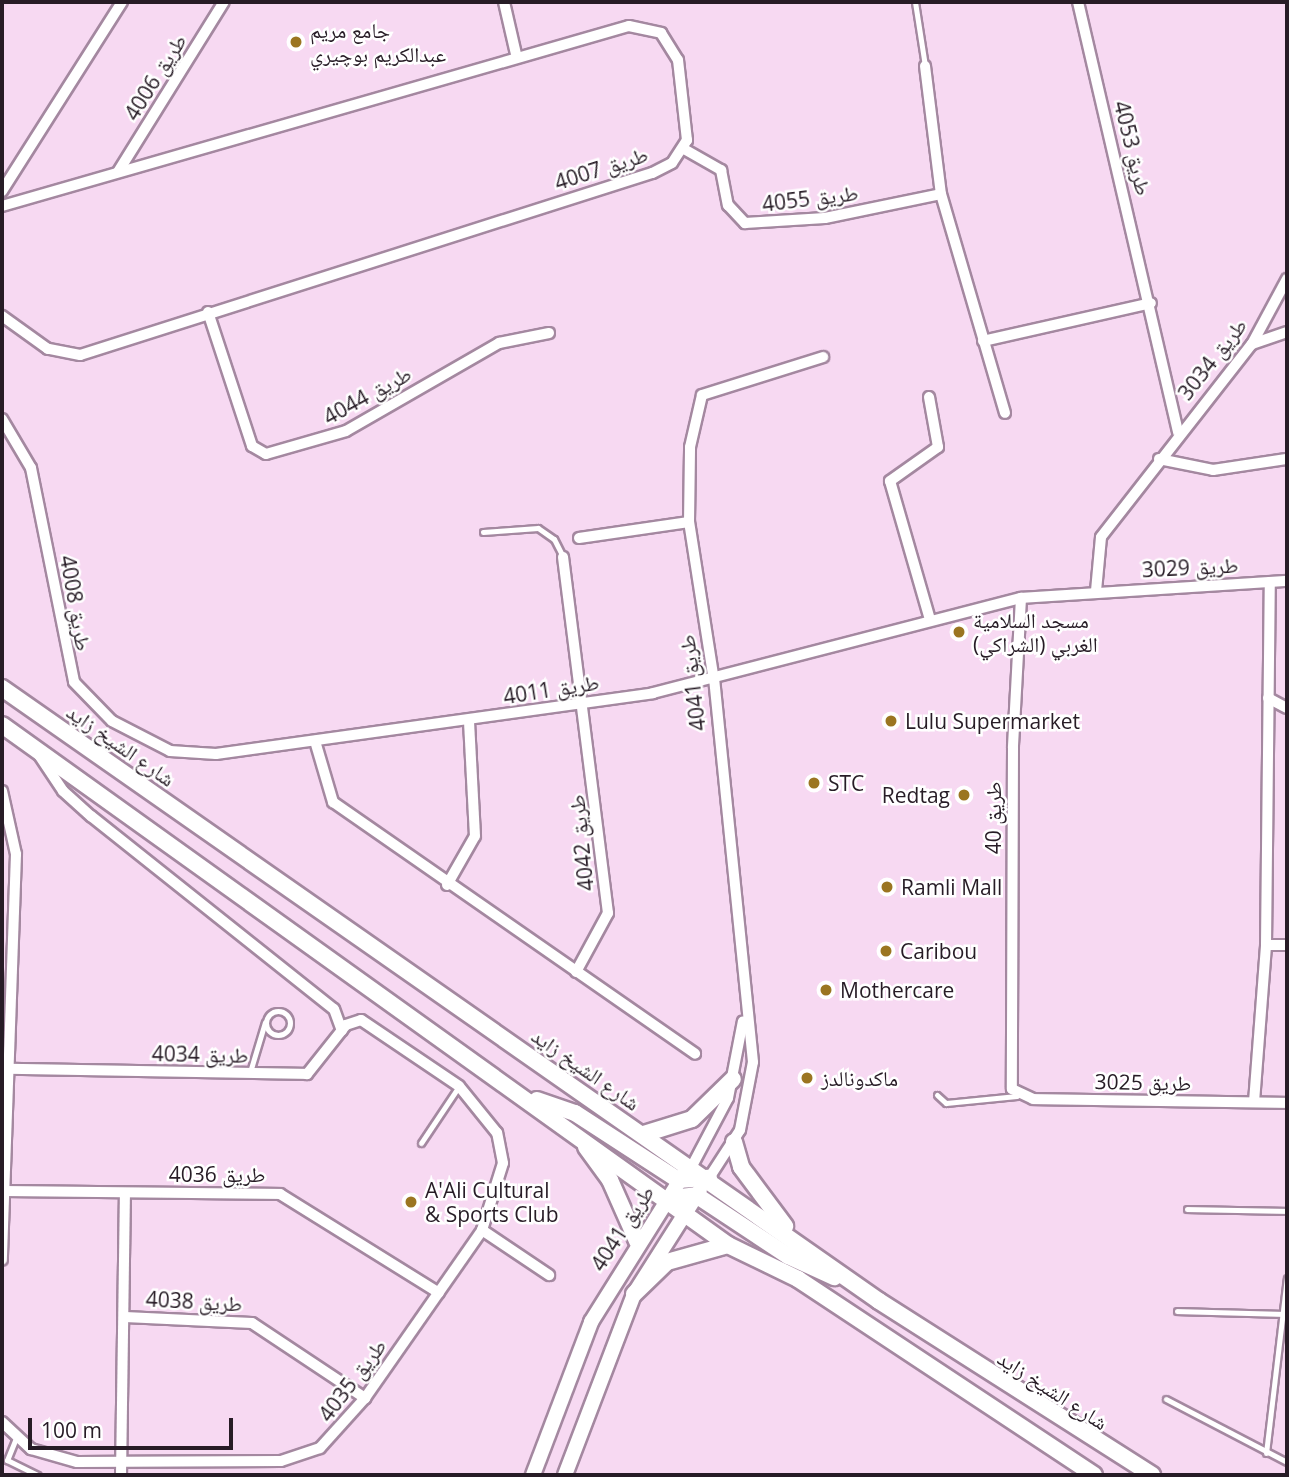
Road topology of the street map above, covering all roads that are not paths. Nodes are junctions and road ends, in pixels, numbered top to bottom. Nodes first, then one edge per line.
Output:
1 (122, 2) edge
2 (224, 2) edge
3 (504, 2) edge
4 (915, 2) edge
5 (1078, 2) edge
6 (516, 54) junction
7 (925, 66) joint
8 (684, 149) junction
9 (118, 172) junction
10 (2, 191) edge
11 (941, 194) junction
12 (2, 206) edge
13 (1287, 279) edge
14 (1151, 303) junction
15 (208, 312) junction
16 (2, 316) edge
17 (1287, 332) edge
18 (550, 333) dead end
19 (983, 341) junction
20 (1252, 344) junction
21 (823, 357) dead end
22 (929, 397) dead end
23 (1005, 413) dead end
24 (2, 419) edge
25 (1178, 433) junction
26 (1160, 458) junction
27 (1286, 459) edge
28 (689, 522) junction
29 (483, 532) dead end
30 (579, 538) dead end
31 (563, 557) joint
32 (1287, 581) edge
33 (1270, 582) junction
34 (1096, 591) junction
35 (1021, 598) junction
36 (930, 620) junction
37 (714, 681) junction
38 (2, 688) edge
39 (1268, 698) junction
40 (585, 702) junction
41 (1287, 708) edge
42 (469, 721) junction
43 (2, 725) edge
44 (315, 741) junction
45 (33, 747) junction
46 (170, 751) joint
47 (2, 792) edge
48 (447, 885) junction
49 (1266, 945) junction
50 (1287, 945) edge
51 (576, 972) junction
52 (744, 1008) junction
53 (2, 1010) edge
54 (14, 1010) junction
55 (266, 1019) junction
56 (361, 1020) joint
57 (342, 1031) junction
58 (695, 1054) dead end
59 (13, 1069) junction
60 (250, 1073) junction
61 (733, 1079) junction
62 (459, 1086) junction
63 (937, 1095) dead end
64 (1017, 1097) junction
65 (531, 1100) junction
66 (1254, 1102) junction
67 (1287, 1103) edge
68 (6, 1127) edge
69 (574, 1131) junction
70 (644, 1134) junction
71 (734, 1142) junction
72 (421, 1143) dead end
73 (692, 1166) junction
74 (709, 1178) junction
75 (678, 1180) junction
76 (9, 1191) junction
77 (125, 1194) junction
78 (696, 1195) junction
79 (665, 1199) junction
80 (1187, 1209) dead end
81 (1287, 1211) edge
82 (684, 1213) junction
83 (482, 1230) junction
84 (637, 1241) junction
85 (797, 1242) junction
86 (728, 1245) junction
87 (2, 1260) edge
88 (549, 1275) dead end
89 (1287, 1278) edge
90 (858, 1286) junction
91 (439, 1293) junction
92 (634, 1294) junction
93 (1177, 1311) dead end
94 (1283, 1314) junction
95 (125, 1317) junction
96 (365, 1398) junction
97 (1166, 1399) dead end
98 (7, 1432) edge
99 (1266, 1453) junction
100 (1287, 1461) edge
101 (122, 1462) junction
102 (38, 1475) edge
103 (121, 1475) edge
104 (533, 1475) edge
105 (565, 1475) edge
106 (1094, 1475) edge
107 (1152, 1475) edge

1 - 10 street
2 - 9 street, طريق 4006
3 - 6 street
4 - 7 lane
5 - 14 street, طريق 4053
6 - 8 street
6 - 9 street
7 - 11 street
8 - 11 street, طريق 4055
8 - 15 street, طريق 4007
9 - 12 street
11 - 19 street
13 - 20 street, طريق 3034
14 - 19 street
14 - 25 street, طريق 4053
15 - 16 street, طريق 4007
15 - 18 street, طريق 4044
17 - 20 street
19 - 23 street
20 - 25 street, طريق 3034
21 - 28 street, طريق 4041
22 - 36 street
24 - 46 street, طريق 4008
25 - 26 street, طريق 3034
26 - 27 street
26 - 34 street, طريق 3034
28 - 30 street
28 - 37 street, طريق 4041
29 - 31 lane
31 - 40 street, طريق 4042
32 - 33 street, طريق 3029
33 - 34 street, طريق 3029
33 - 39 street
34 - 35 street, طريق 4011
35 - 36 street, طريق 4011
35 - 64 street, طريق 40
36 - 37 street, طريق 4011
37 - 40 street, طريق 4011
37 - 52 street, طريق 4041
38 - 70 main road, شارع الشيخ زايد
39 - 41 street
39 - 49 street
40 - 42 street, طريق 4011
40 - 51 street, طريق 4042
42 - 44 street, طريق 4011
42 - 48 street
43 - 45 main road
44 - 46 street, طريق 4011
44 - 48 street
45 - 57 street
45 - 65 main road
47 - 54 street
48 - 51 street
49 - 50 street
49 - 66 street
51 - 58 street
52 - 61 street, طريق 4041
52 - 71 street, طريق 4041
53 - 54 street
54 - 59 street
55 - 55 lane
55 - 60 lane
56 - 57 street, طريق 4034
56 - 62 street, طريق 4035
57 - 60 street, طريق 4034
59 - 60 street, طريق 4034
59 - 68 street
61 - 70 main road
61 - 73 street, طريق 4041
62 - 72 lane
62 - 83 street, طريق 4035
63 - 64 lane
64 - 66 street, طريق 3025
65 - 69 main road
65 - 75 main road
66 - 67 street, طريق 3025
68 - 76 street
69 - 79 main road
69 - 84 main road
70 - 73 main road, شارع الشيخ زايد
71 - 74 street, طريق 4041
71 - 85 main road
73 - 74 main road, شارع الشيخ زايد
73 - 75 street, طريق 4041
74 - 75 main road
74 - 78 street, طريق 4041
74 - 85 main road, شارع الشيخ زايد
75 - 79 street, طريق 4041
76 - 77 street, طريق 4036
76 - 87 street
77 - 91 street, طريق 4036
77 - 95 street, طريق 4038
78 - 79 main road
78 - 82 street, طريق 4041
78 - 90 main road
79 - 82 main road
79 - 84 street, طريق 4041
80 - 81 lane
82 - 86 main road
82 - 92 street, طريق 4041
83 - 88 street
83 - 91 street, طريق 4035
84 - 104 street, طريق 4041
85 - 90 main road, شارع الشيخ زايد
86 - 92 main road
86 - 106 main road
89 - 94 lane
90 - 107 main road, شارع الشيخ زايد
91 - 96 street, طريق 4035
92 - 105 street, طريق 4041
93 - 94 lane
94 - 99 lane
95 - 96 street, طريق 4038
95 - 101 street, طريق 4038
96 - 101 street, طريق 4035
97 - 99 lane
98 - 101 street, طريق 4035
98 - 102 lane
99 - 100 lane
101 - 103 street, طريق 4038

